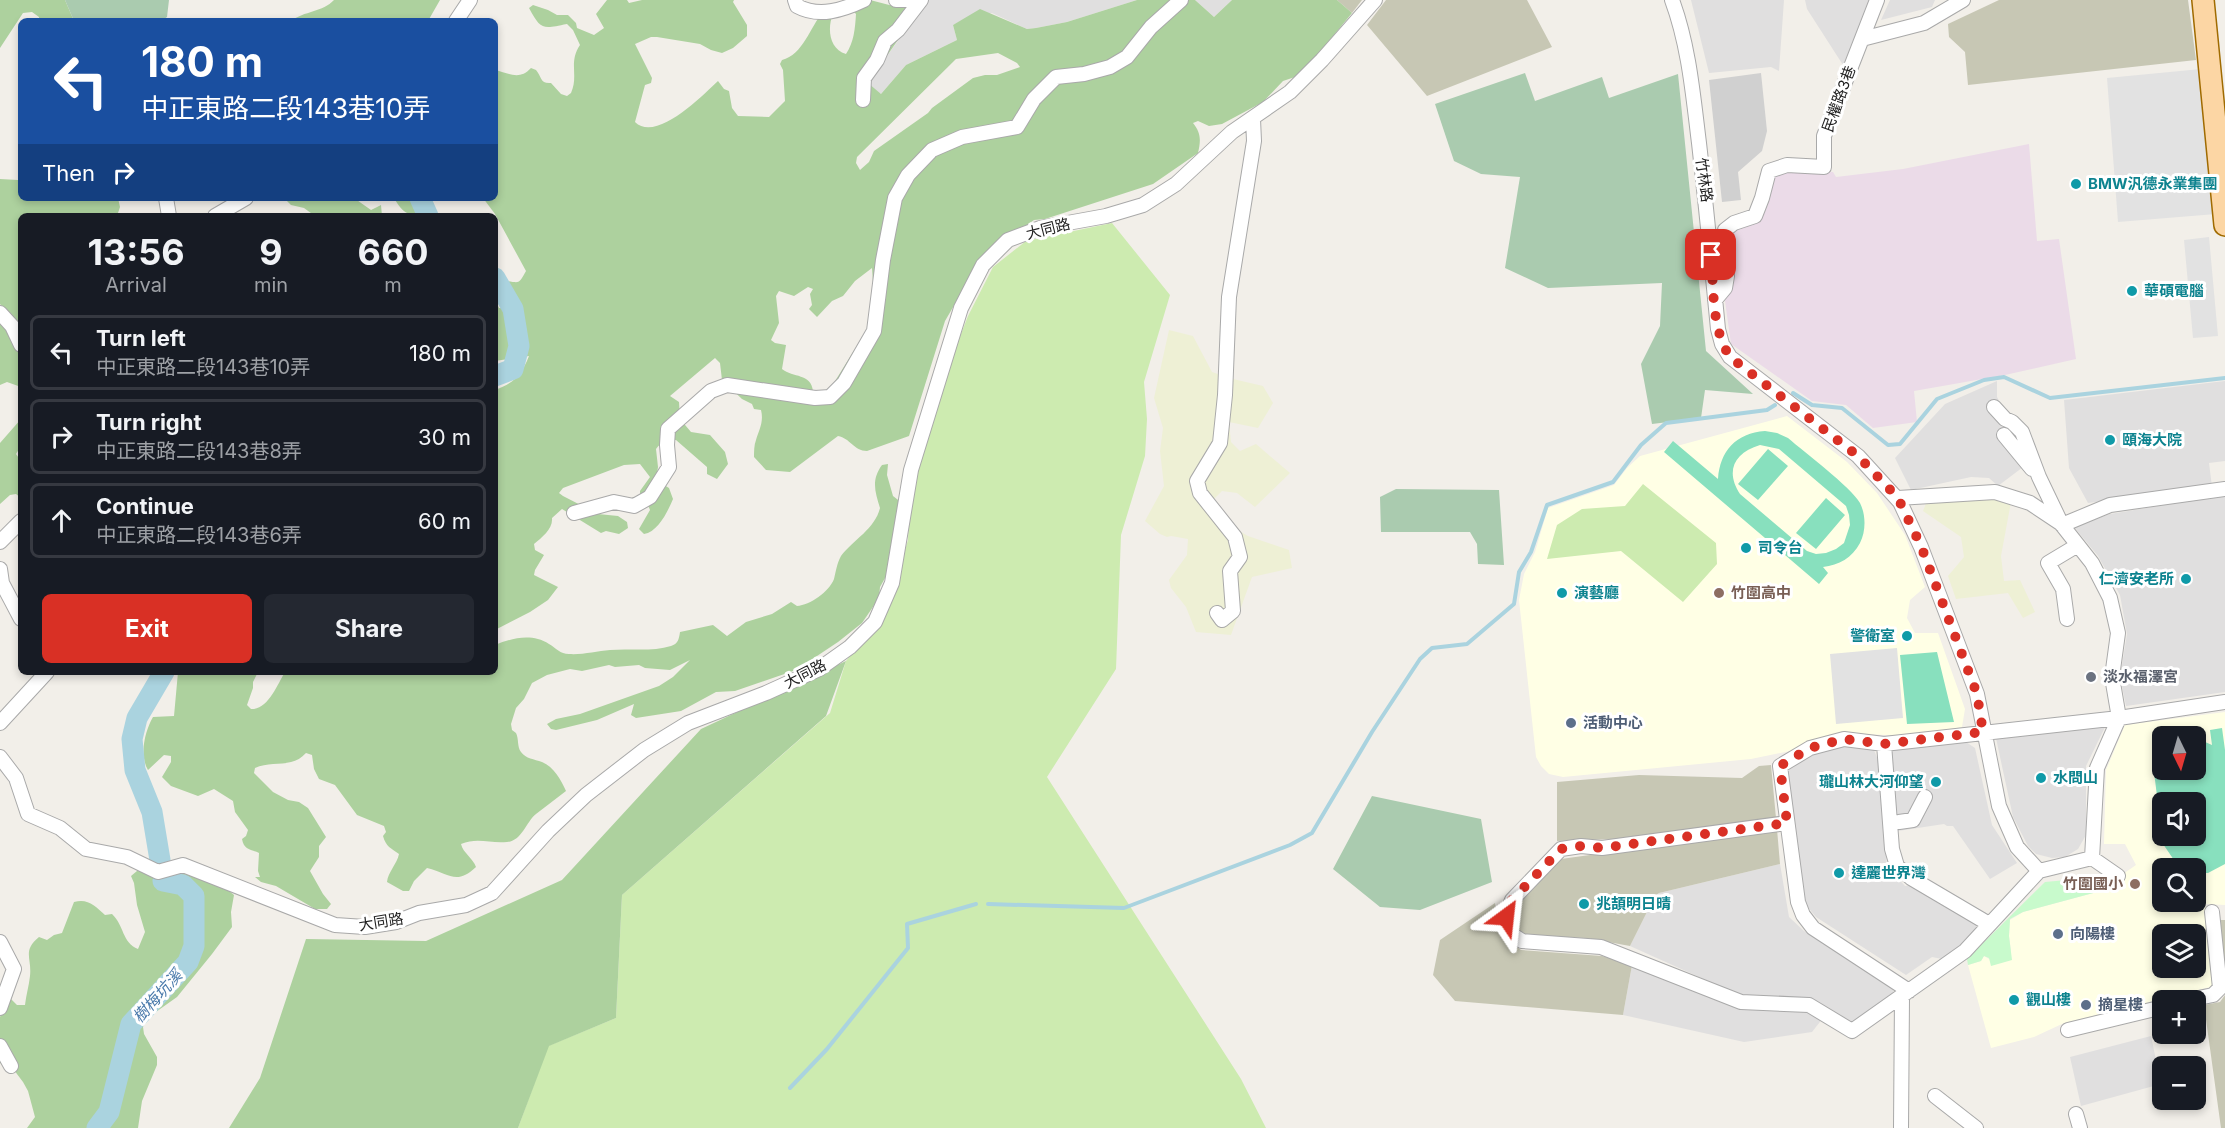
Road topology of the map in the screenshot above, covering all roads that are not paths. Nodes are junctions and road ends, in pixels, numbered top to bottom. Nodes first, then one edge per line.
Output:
1 (470, 0) edge
2 (795, 0) edge
3 (864, 0) edge
4 (896, 0) edge
5 (913, 0) edge
6 (921, 0) edge
7 (1181, 0) edge
8 (1375, 0) edge
9 (1672, 0) edge
10 (1877, 0) edge
11 (1963, 0) edge
12 (2203, 0) edge
13 (458, 18) edge
14 (1862, 39) junction
15 (863, 100) dead end
16 (1253, 119) junction
17 (241, 201) edge
18 (220, 213) edge
19 (2225, 225) edge
20 (1715, 300) junction
21 (0, 313) edge
22 (18, 339) edge
23 (1994, 408) dead end
24 (2004, 435) dead end
25 (2039, 477) junction
26 (2225, 489) edge
27 (1898, 498) junction
28 (574, 513) dead end
29 (18, 524) edge
30 (2062, 525) junction
31 (0, 542) edge
32 (2078, 545) junction
33 (0, 569) edge
34 (18, 613) edge
35 (1217, 614) dead end
36 (2067, 619) dead end
37 (44, 675) edge
38 (2225, 702) edge
39 (2119, 718) junction
40 (0, 723) edge
41 (1983, 732) junction
42 (1884, 744) junction
43 (0, 757) edge
44 (1925, 797) dead end
45 (1899, 822) dead end
46 (1787, 823) junction
47 (2092, 858) junction
48 (2039, 871) junction
49 (2118, 876) dead end
50 (2214, 912) edge
51 (1989, 924) junction
52 (0, 942) edge
53 (1906, 994) junction
54 (2206, 996) edge
55 (0, 1008) edge
56 (2152, 1010) edge
57 (2068, 1030) dead end
58 (0, 1046) edge
59 (11, 1066) dead end
60 (1935, 1096) dead end
61 (2076, 1114) dead end
62 (1901, 1128) edge
63 (1976, 1128) edge
64 (2080, 1128) edge

1 - 13 street
2 - 3 street
4 - 5 street
6 - 15 street
7 - 28 street
8 - 16 street, 大同路
9 - 20 street, 竹林路
10 - 14 street
11 - 14 street
12 - 19 main road
14 - 20 street, 民權路3巷
16 - 35 street
16 - 43 street, 大同路
17 - 18 street
20 - 27 street, 竹林路
21 - 22 street
23 - 25 street
24 - 25 street
25 - 30 street
26 - 30 street
27 - 30 street
27 - 41 street, 竹林路
29 - 31 street
30 - 32 street
32 - 36 street
32 - 39 street
33 - 34 street
37 - 40 street
38 - 39 street
39 - 41 street
39 - 47 street
41 - 42 street
41 - 48 street, 竹林路
42 - 46 street
42 - 51 street
44 - 45 street
46 - 53 street
46 - 53 street
47 - 48 street
47 - 49 street
48 - 51 street
50 - 54 street
51 - 53 street
52 - 55 street
53 - 62 street
56 - 57 street
58 - 59 street
60 - 63 street
61 - 64 street

